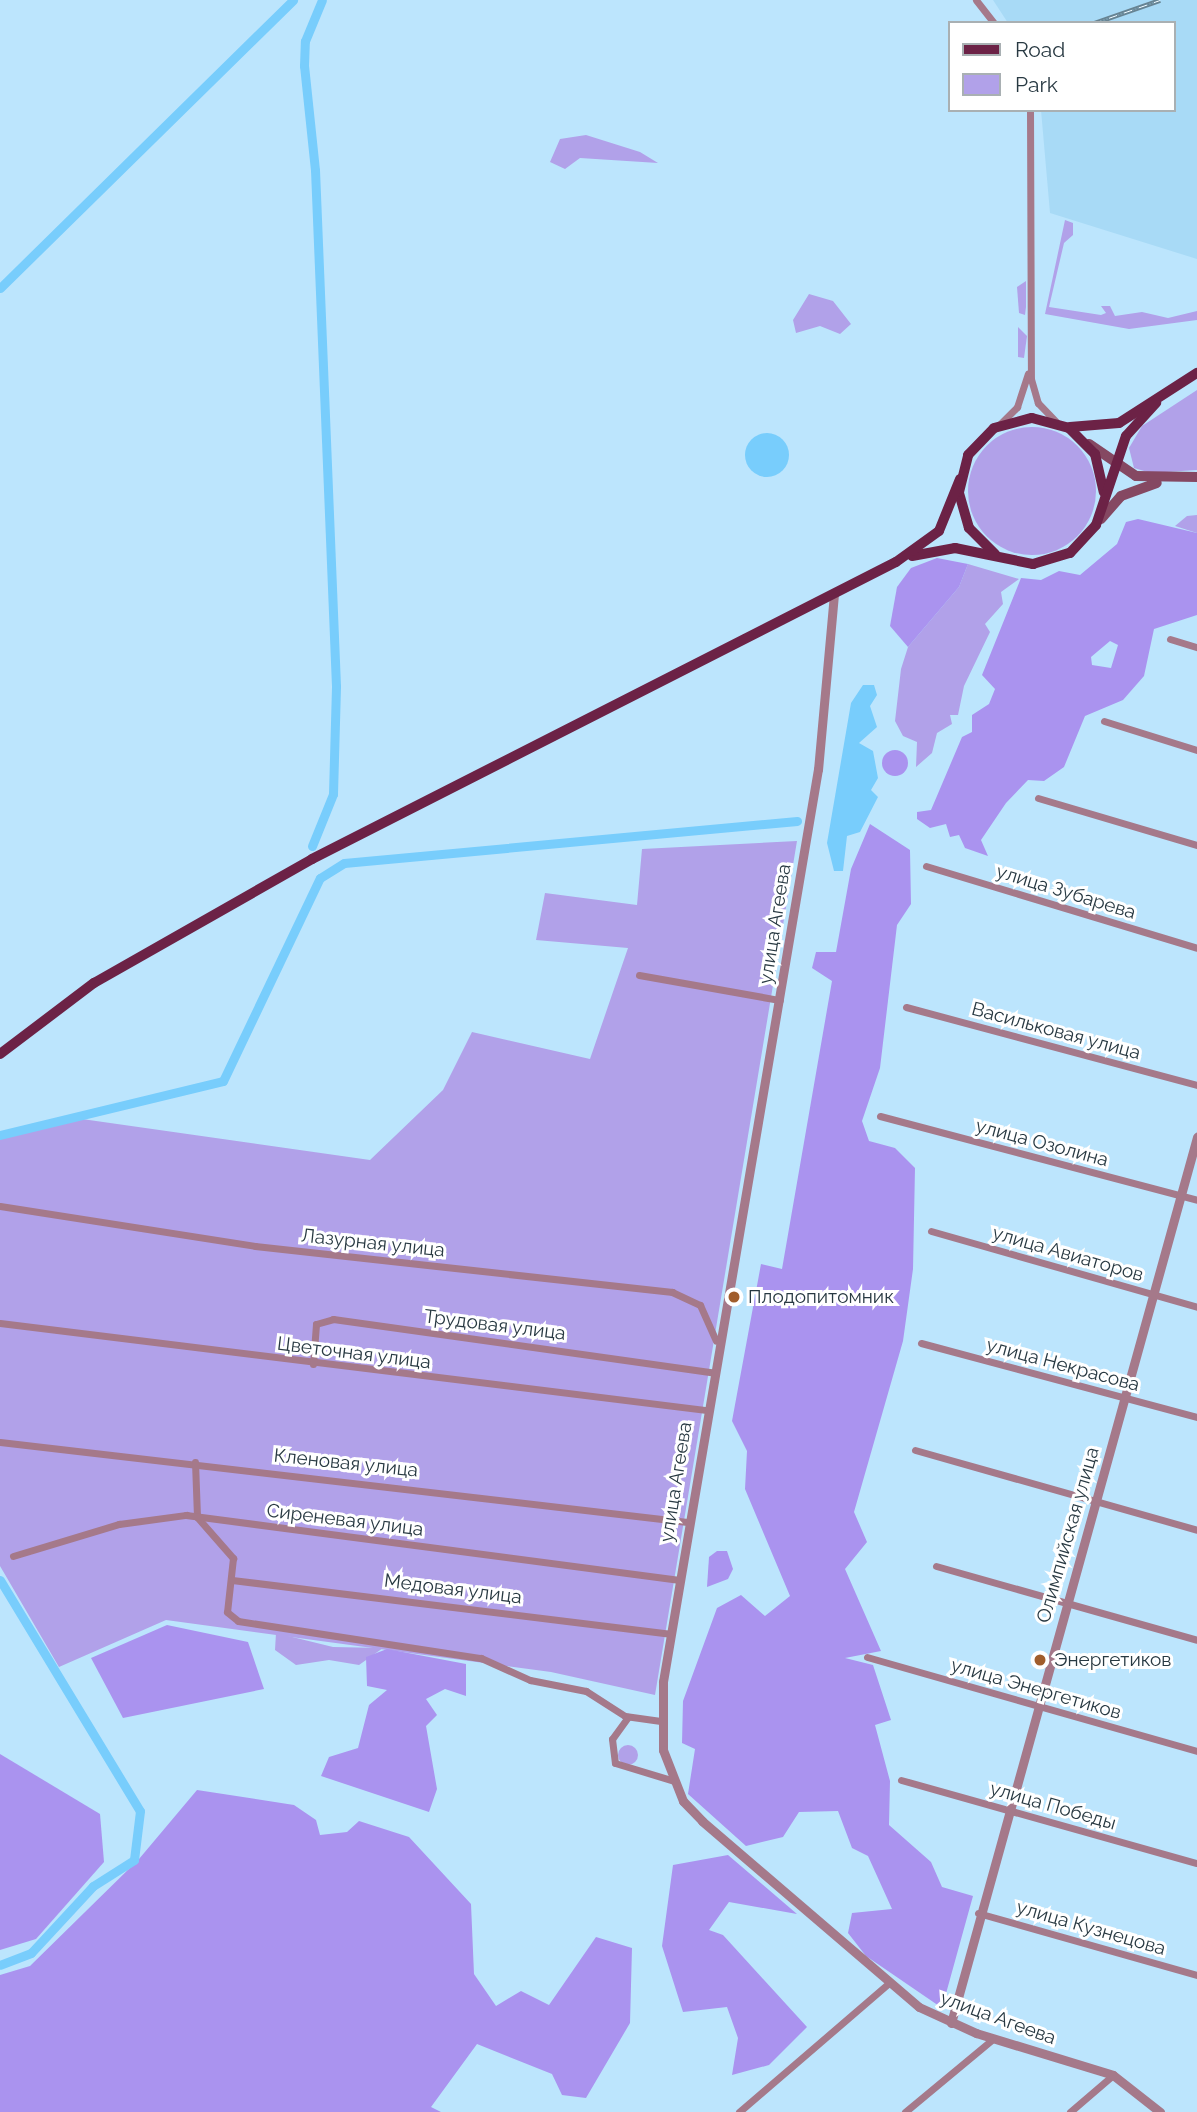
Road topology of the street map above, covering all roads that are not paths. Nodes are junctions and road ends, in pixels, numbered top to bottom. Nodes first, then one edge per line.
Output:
1 (976, 0) edge
2 (992, 21) edge
3 (1030, 112) edge
4 (1031, 356) junction
5 (1197, 373) edge
6 (1156, 403) junction
7 (1061, 424) junction
8 (994, 429) junction
9 (1084, 440) junction
10 (1116, 464) junction
11 (1197, 477) edge
12 (1182, 478) junction
13 (960, 479) junction
14 (1103, 506) junction
15 (1093, 530) junction
16 (1014, 561) junction
17 (896, 562) junction
18 (834, 594) junction
19 (1170, 639) dead end
20 (1197, 647) edge
21 (1104, 721) dead end
22 (1197, 750) edge
23 (1038, 798) dead end
24 (1197, 845) edge
25 (926, 866) dead end
26 (1197, 948) edge
27 (639, 975) dead end
28 (780, 1000) junction
29 (906, 1007) dead end
30 (0, 1055) edge
31 (1197, 1085) edge
32 (880, 1116) dead end
33 (1197, 1137) edge
34 (1181, 1196) junction
35 (1197, 1200) edge
36 (0, 1206) edge
37 (931, 1231) dead end
38 (1154, 1295) junction
39 (1197, 1307) edge
40 (0, 1323) edge
41 (716, 1341) junction
42 (921, 1343) dead end
43 (313, 1364) junction
44 (711, 1372) junction
45 (1126, 1397) junction
46 (705, 1410) junction
47 (1197, 1418) edge
48 (0, 1442) edge
49 (915, 1450) dead end
50 (195, 1462) junction
51 (1095, 1502) junction
52 (199, 1519) junction
53 (687, 1522) junction
54 (1197, 1530) edge
55 (13, 1556) dead end
56 (936, 1566) dead end
57 (232, 1580) junction
58 (678, 1580) junction
59 (1067, 1603) junction
60 (670, 1634) junction
61 (1197, 1640) edge
62 (867, 1657) dead end
63 (1039, 1706) junction
64 (628, 1717) junction
65 (661, 1721) junction
66 (1197, 1751) edge
67 (671, 1780) junction
68 (901, 1780) dead end
69 (1009, 1809) junction
70 (1197, 1863) edge
71 (977, 1912) junction
72 (1197, 1975) edge
73 (888, 1984) junction
74 (951, 2023) junction
75 (993, 2039) junction
76 (1113, 2075) junction
77 (739, 2112) edge
78 (905, 2112) edge
79 (1070, 2112) edge
80 (1160, 2112) edge

1 - 2 street
3 - 4 street
4 - 7 street
4 - 8 street
5 - 6 main road
6 - 7 main road
6 - 10 main road
7 - 8 main road
7 - 9 main road
8 - 13 main road
9 - 10 main road
9 - 14 main road
10 - 12 main road
10 - 14 main road
11 - 12 main road
12 - 15 main road
13 - 16 main road
13 - 17 main road
14 - 15 main road
15 - 16 main road
16 - 17 main road
17 - 18 main road
18 - 28 street, улица Агеева
18 - 30 main road
19 - 20 street
21 - 22 street
23 - 24 street
25 - 26 street, улица Зубарева
27 - 28 street
28 - 41 street, улица Агеева
29 - 31 street, Васильковая улица
32 - 34 street, улица Озолина
33 - 34 street, Олимпийская улица
34 - 35 street, улица Озолина
34 - 38 street, Олимпийская улица
36 - 41 street, Лазурная улица
37 - 38 street, улица Авиаторов
38 - 39 street, улица Авиаторов
38 - 45 street, Олимпийская улица
40 - 43 street, Цветочная улица
41 - 44 street, улица Агеева
42 - 45 street, улица Некрасова
43 - 44 street, Трудовая улица
43 - 46 street, Цветочная улица
44 - 46 street, улица Агеева
45 - 47 street, улица Некрасова
45 - 51 street, Олимпийская улица
46 - 53 street, улица Агеева
48 - 50 street, Кленовая улица
49 - 51 street
50 - 52 street
50 - 53 street, Кленовая улица
51 - 54 street
51 - 59 street, Олимпийская улица
52 - 55 street, Сиреневая улица
52 - 57 street
52 - 58 street, Сиреневая улица
53 - 58 street, улица Агеева
56 - 59 street
57 - 60 street, Медовая улица
57 - 64 street
58 - 60 street, улица Агеева
59 - 61 street
59 - 63 street, Олимпийская улица
60 - 65 street, улица Агеева
62 - 63 street, улица Энергетиков
63 - 66 street, улица Энергетиков
63 - 69 street, Олимпийская улица
64 - 65 street
64 - 67 street
65 - 67 street, улица Агеева
67 - 73 street, улица Агеева
68 - 69 street, улица Победы
69 - 70 street, улица Победы
69 - 71 street, Олимпийская улица
71 - 72 street, улица Кузнецова
71 - 74 street, Олимпийская улица
73 - 74 street, улица Агеева
73 - 77 street
74 - 75 street, улица Агеева
75 - 76 street, улица Агеева
75 - 78 street
76 - 79 street
76 - 80 street, улица Агеева

